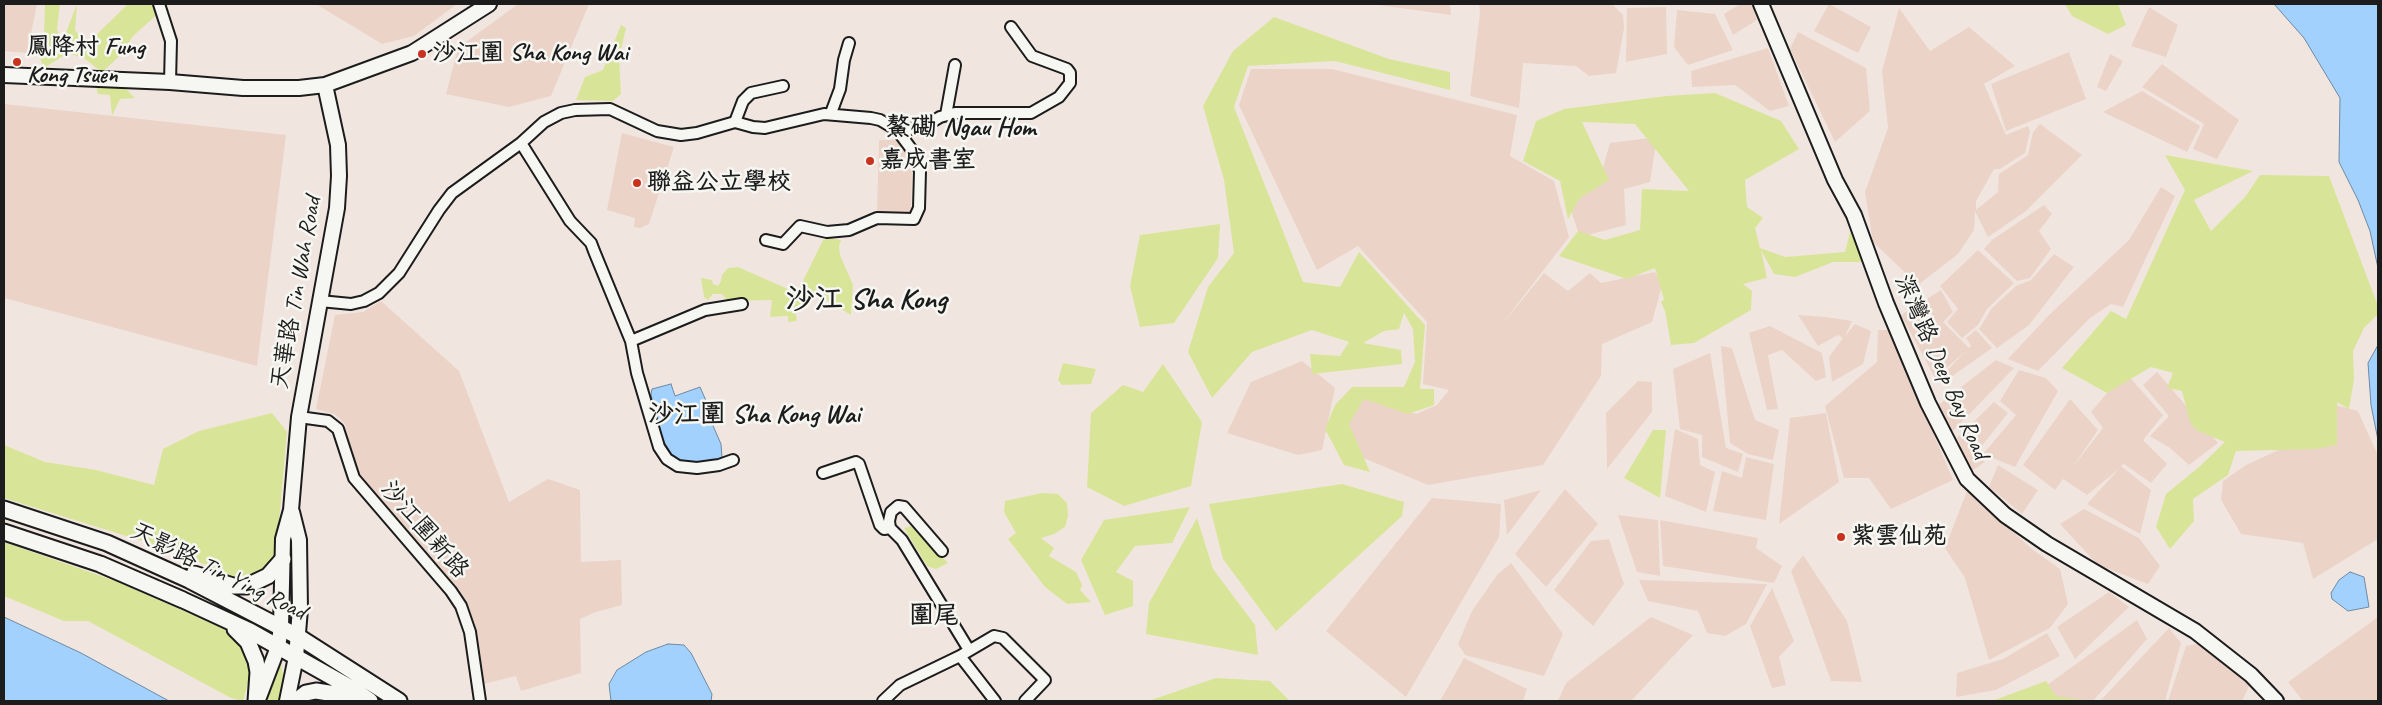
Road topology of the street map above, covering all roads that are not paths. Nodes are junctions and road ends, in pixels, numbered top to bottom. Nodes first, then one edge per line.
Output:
1 (159, 4) edge
2 (489, 4) edge
3 (1761, 4) edge
4 (1011, 27) dead end
5 (849, 43) dead end
6 (955, 65) dead end
7 (4, 75) edge
8 (170, 82) junction
9 (326, 85) junction
10 (783, 86) dead end
11 (831, 113) junction
12 (946, 115) junction
13 (735, 122) junction
14 (897, 130) junction
15 (521, 143) junction
16 (766, 240) dead end
17 (320, 301) junction
18 (742, 304) dead end
19 (631, 341) junction
20 (299, 417) junction
21 (733, 460) dead end
22 (823, 472) dead end
23 (4, 509) edge
24 (291, 510) junction
25 (890, 528) junction
26 (4, 532) edge
27 (942, 550) dead end
28 (283, 559) junction
29 (150, 561) junction
30 (220, 617) junction
31 (281, 628) junction
32 (299, 637) junction
33 (278, 647) junction
34 (965, 653) junction
35 (296, 657) junction
36 (256, 701) edge
37 (287, 701) edge
38 (296, 701) edge
39 (354, 701) edge
40 (370, 701) edge
41 (399, 701) edge
42 (480, 701) edge
43 (883, 701) edge
44 (995, 701) edge
45 (1025, 701) edge
46 (2276, 701) edge

1 - 8 street
2 - 9 street
3 - 46 street, 深灣路 Deep Bay Road
4 - 12 street
5 - 11 street
6 - 12 street
7 - 8 street
8 - 9 street
9 - 17 street, 天華路 Tin Wah Road
10 - 13 street
11 - 13 street
11 - 14 street
12 - 14 street
13 - 15 street
14 - 16 street
15 - 17 street
15 - 19 street
17 - 20 street, 天華路 Tin Wah Road
18 - 19 street
19 - 21 street
20 - 24 street, 天華路 Tin Wah Road
20 - 42 street, 沙江圍新路
22 - 25 street
23 - 29 main road, 天影路 Tin Ying Road
24 - 28 street, 天華路 Tin Wah Road
24 - 32 street, 天華路 Tin Wah Road
25 - 27 street
25 - 34 street
26 - 30 main road, 天影路 Tin Ying Road
28 - 29 main road
28 - 31 street, 天華路 Tin Wah Road
29 - 31 main road, 天影路 Tin Ying Road
30 - 33 main road, 天影路 Tin Ying Road
30 - 36 main road
31 - 32 main road, 天影路 Tin Ying Road
31 - 33 street, 天華路 Tin Wah Road
32 - 35 street, 天華路 Tin Wah Road
32 - 41 main road, 天影路 Tin Ying Road
33 - 35 main road, 天影路 Tin Ying Road
33 - 36 street, 天華路 Tin Wah Road
34 - 43 street
34 - 44 street
34 - 45 street
35 - 37 street, 天華路 Tin Wah Road
35 - 40 main road, 天影路 Tin Ying Road
38 - 39 main road

